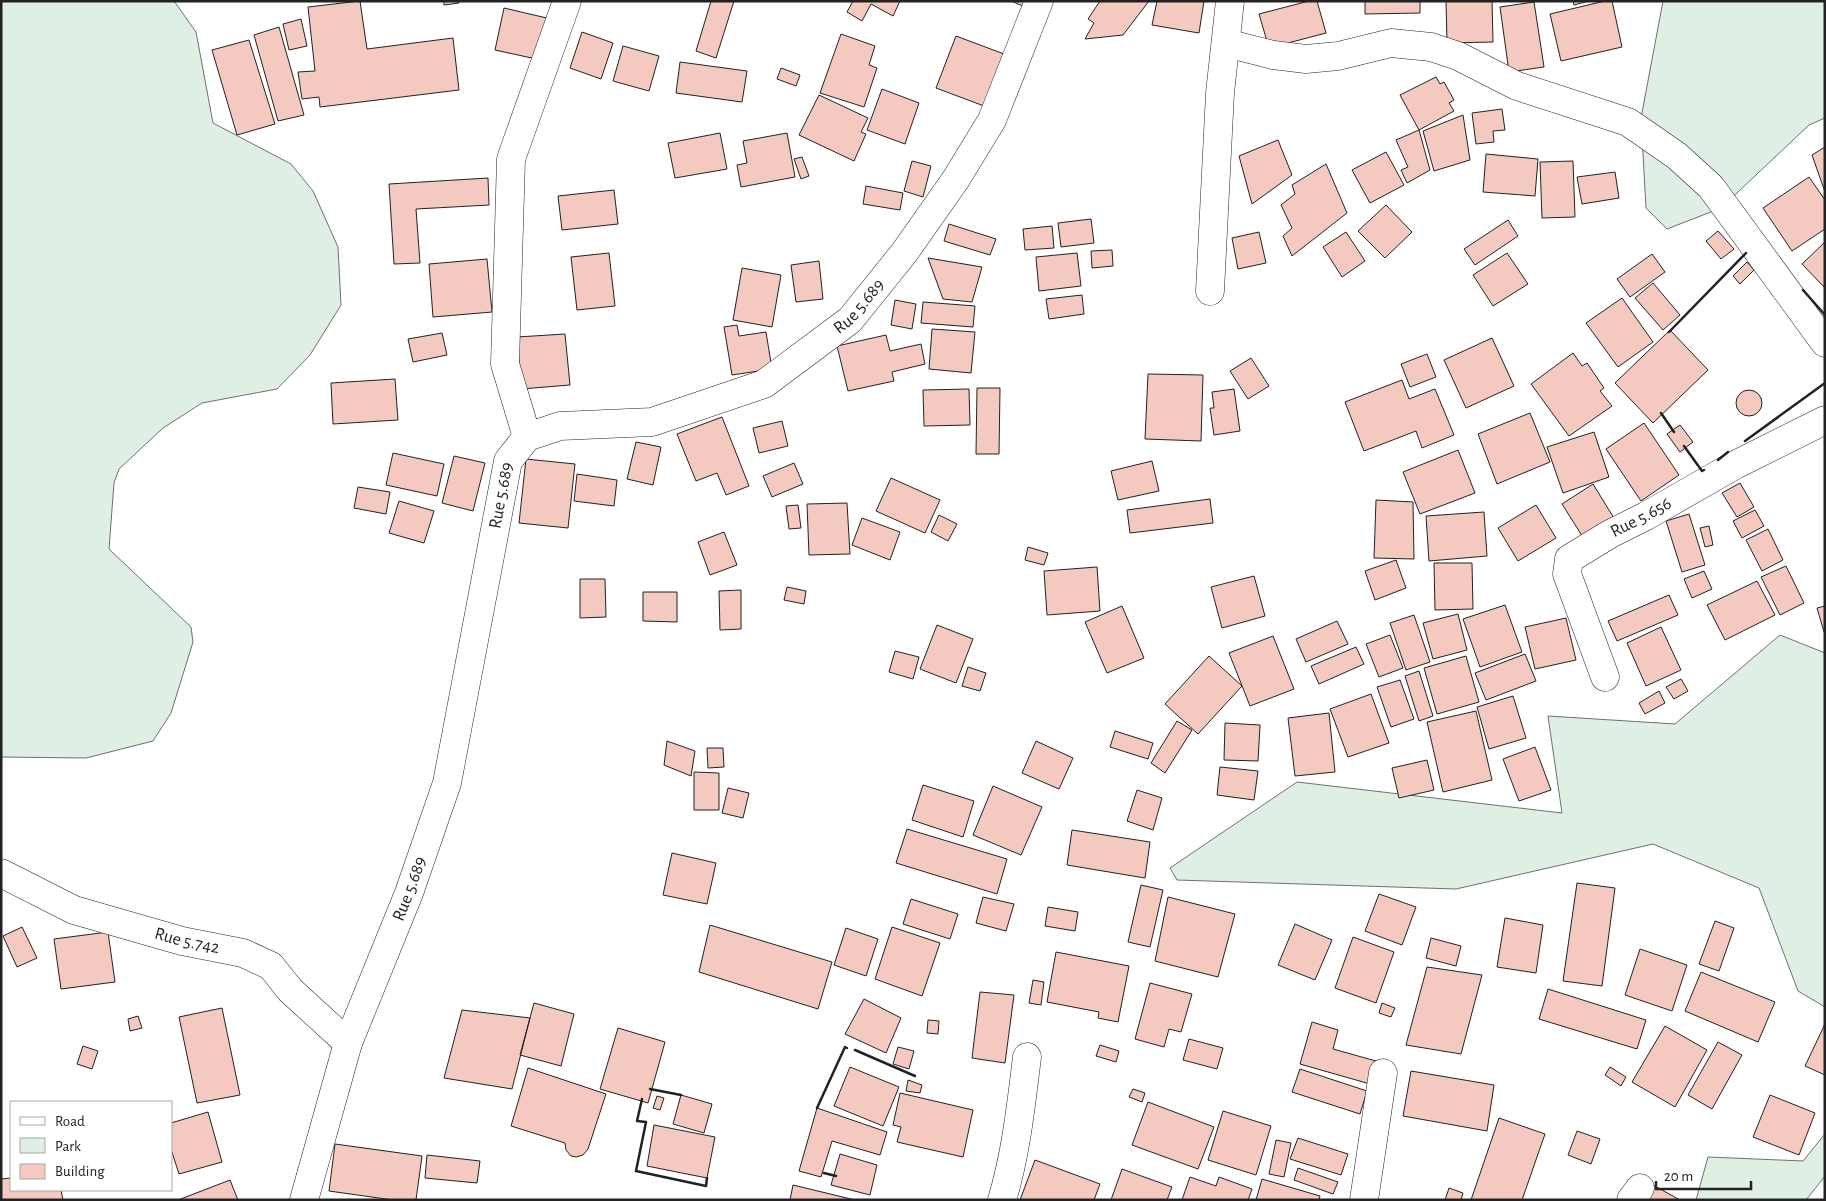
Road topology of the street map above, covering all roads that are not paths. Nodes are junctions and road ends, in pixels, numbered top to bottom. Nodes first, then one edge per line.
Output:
1 (567, 1) edge
2 (1039, 1) edge
3 (1230, 1) edge
4 (1226, 43) junction
5 (1210, 291) dead end
6 (1825, 343) edge
7 (1825, 420) edge
8 (526, 437) junction
9 (1605, 678) dead end
10 (1, 873) edge
11 (348, 1043) junction
12 (1026, 1057) dead end
13 (1383, 1073) dead end
14 (304, 1200) edge
15 (1002, 1200) edge
16 (1364, 1200) edge

1 - 8 street
2 - 8 street, Rue 5.689
3 - 4 street
4 - 5 street
4 - 6 street
7 - 9 street, Rue 5.656
8 - 11 street, Rue 5.689
10 - 11 street, Rue 5.742
11 - 14 street, Rue 5.689
12 - 15 street
13 - 16 street

